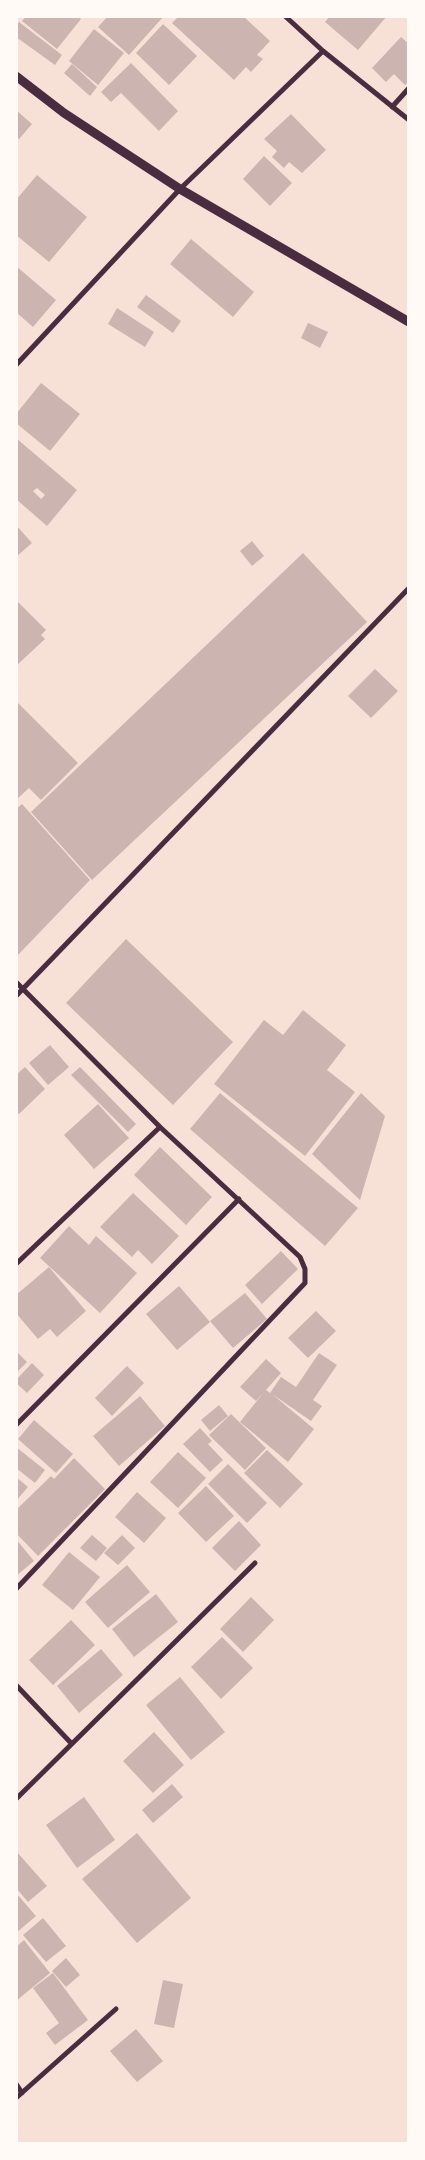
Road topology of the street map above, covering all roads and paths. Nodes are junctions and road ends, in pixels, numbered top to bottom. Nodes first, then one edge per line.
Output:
1 (284, 16) edge
2 (323, 51) junction
3 (16, 76) edge
4 (409, 88) edge
5 (392, 106) junction
6 (409, 120) edge
7 (180, 190) junction
8 (407, 318) edge
9 (16, 365) edge
10 (409, 588) edge
11 (16, 982) edge
12 (23, 989) junction
13 (16, 996) edge
14 (160, 1127) junction
15 (239, 1200) junction
16 (16, 1264) edge
17 (16, 1425) edge
18 (255, 1563) dead end
19 (16, 1589) edge
20 (16, 1685) edge
21 (71, 1743) junction
22 (16, 1798) edge
23 (116, 2009) dead end
24 (16, 2084) edge
25 (22, 2093) junction
26 (16, 2098) edge

1 - 2 street
2 - 5 street
2 - 7 street
3 - 7 street
4 - 5 street
5 - 6 street
7 - 8 street
7 - 9 street
10 - 12 street
11 - 12 street
12 - 13 street
12 - 14 street
14 - 15 street
14 - 16 street
15 - 17 street
15 - 19 street
18 - 21 street
20 - 21 street
21 - 22 street
23 - 25 street
24 - 25 street
25 - 26 street

